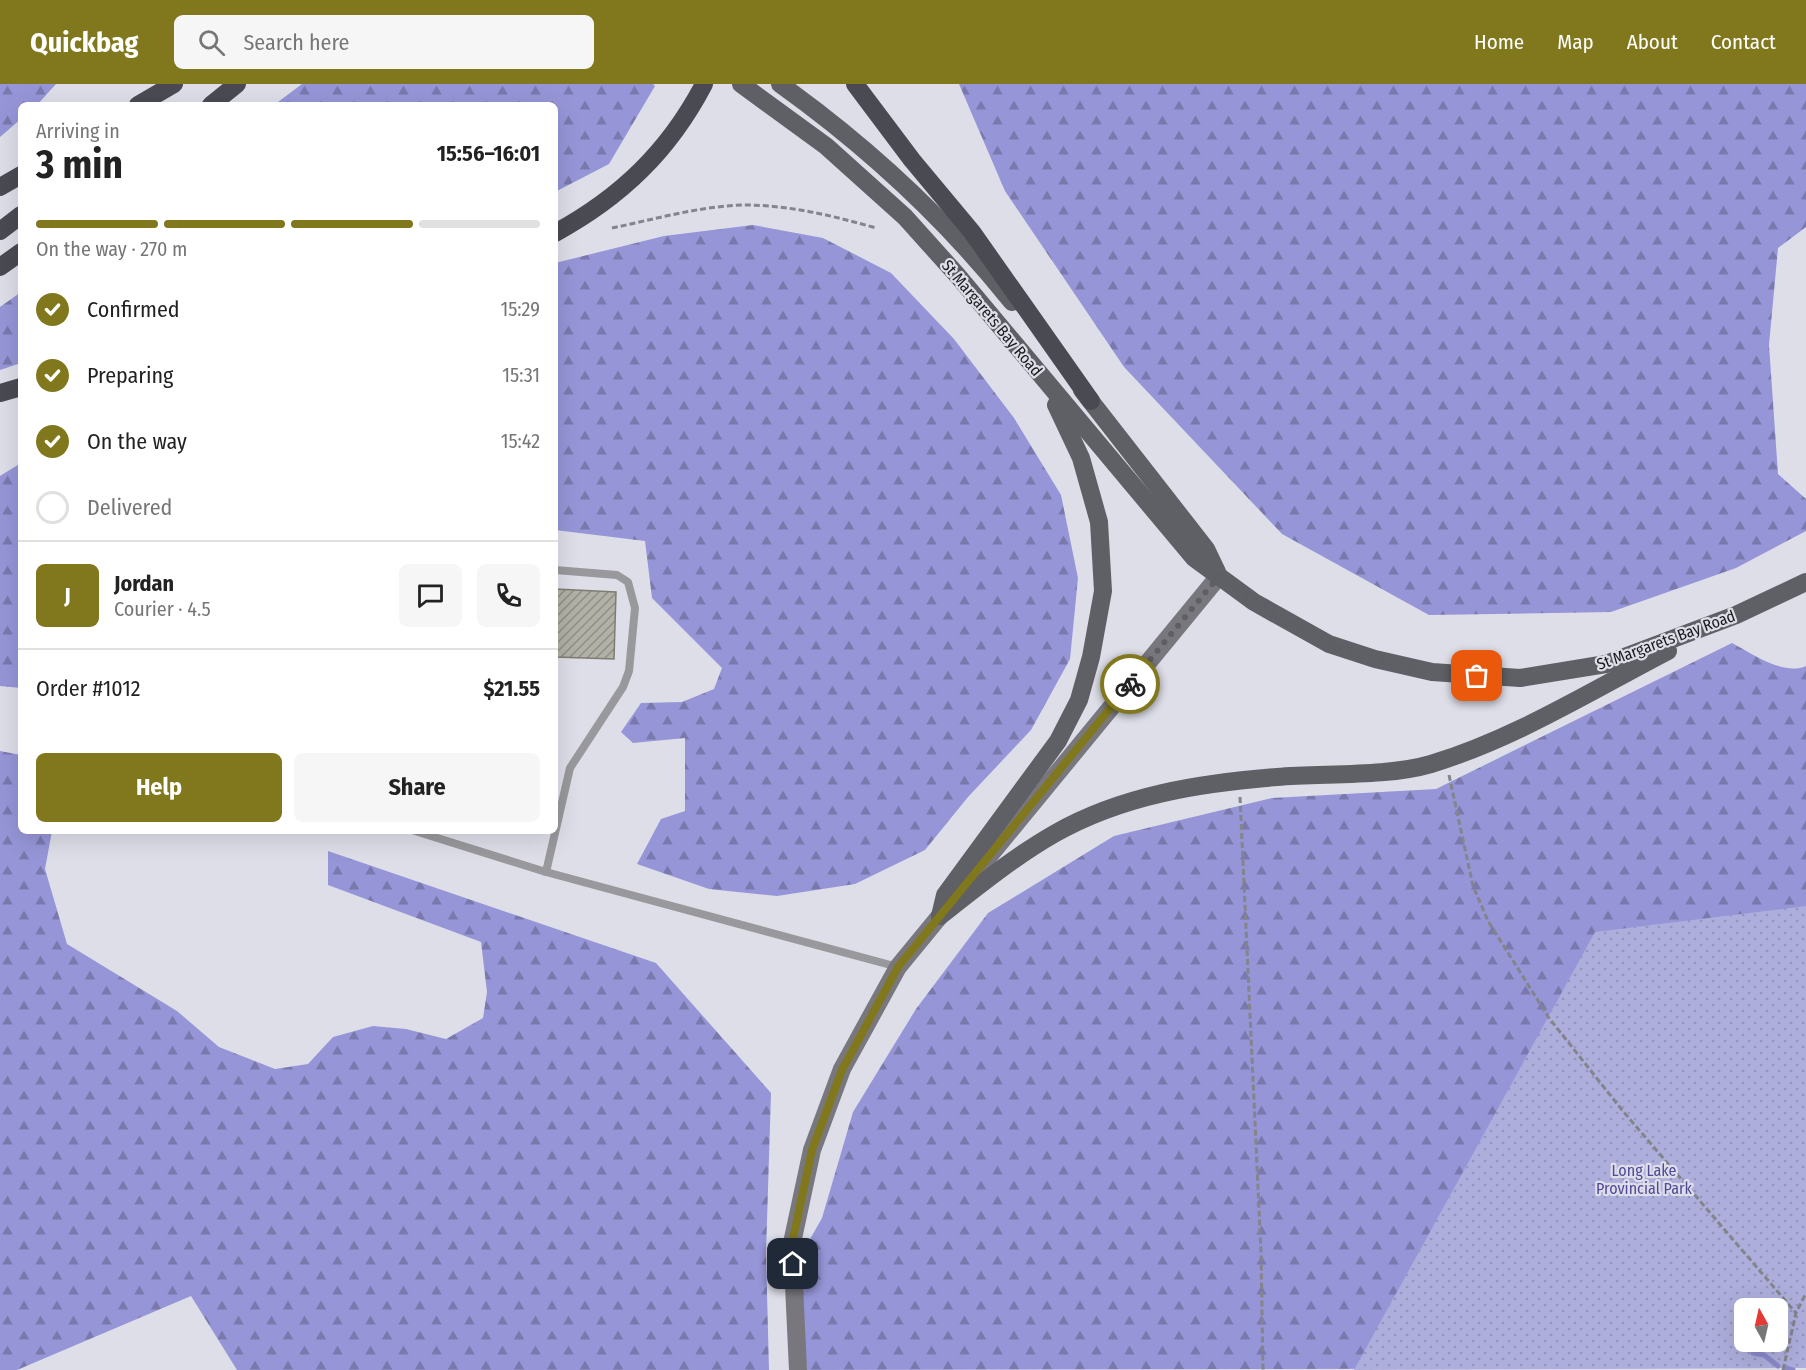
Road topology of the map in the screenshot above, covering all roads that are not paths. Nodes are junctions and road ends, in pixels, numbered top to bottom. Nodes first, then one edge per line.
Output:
1 (174, 84) edge
2 (189, 84) edge
3 (237, 84) edge
4 (704, 84) edge
5 (741, 84) edge
6 (780, 84) edge
7 (855, 84) edge
8 (143, 102) edge
9 (167, 102) edge
10 (215, 102) edge
11 (18, 177) edge
12 (0, 187) edge
13 (18, 217) edge
14 (0, 231) edge
15 (558, 231) edge
16 (18, 254) edge
17 (0, 267) edge
18 (1027, 360) junction
19 (18, 388) edge
20 (0, 393) edge
21 (1091, 401) junction
22 (558, 570) edge
23 (1219, 576) junction
24 (1806, 582) edge
25 (1736, 615) junction
26 (558, 820) edge
27 (425, 834) edge
28 (555, 834) edge
29 (546, 872) junction
30 (940, 916) junction
31 (898, 967) junction
32 (798, 1370) edge

1 - 8 highway
2 - 9 highway
3 - 10 highway
4 - 15 highway
5 - 18 main road, St Margarets Bay Road
6 - 21 main road, St Margarets Bay Road
7 - 21 highway
11 - 12 highway
13 - 14 highway
16 - 17 highway
18 - 23 main road, St Margarets Bay Road
18 - 30 main road
19 - 20 highway
21 - 23 main road, St Margarets Bay Road
22 - 26 lane
23 - 25 main road, St Margarets Bay Road
23 - 30 main road
24 - 25 main road, St Margarets Bay Road
25 - 30 main road
27 - 29 lane
28 - 29 lane
29 - 31 lane
30 - 31 main road
31 - 32 main road

